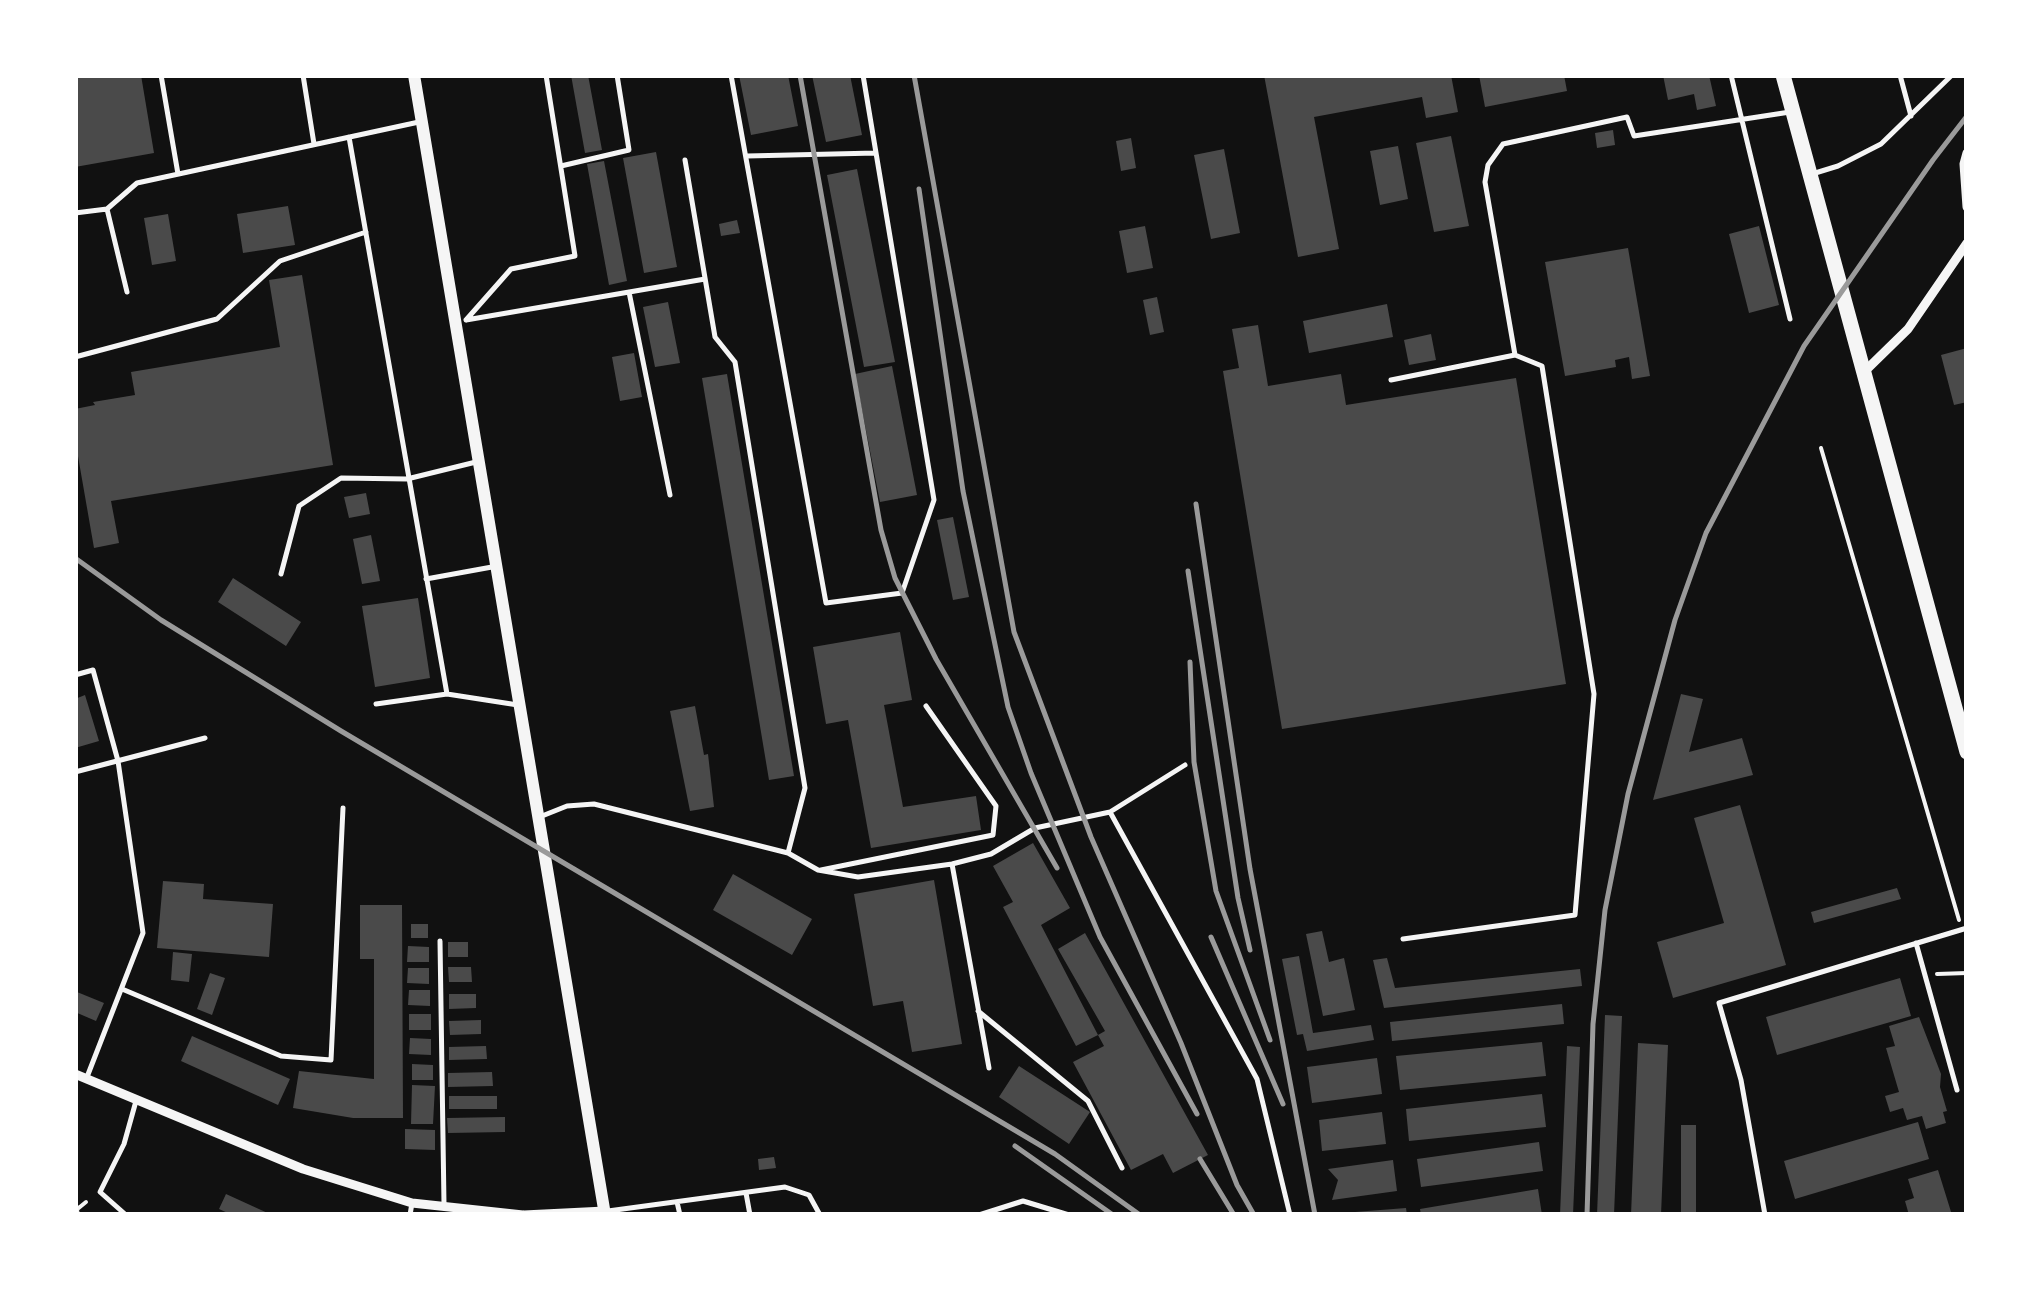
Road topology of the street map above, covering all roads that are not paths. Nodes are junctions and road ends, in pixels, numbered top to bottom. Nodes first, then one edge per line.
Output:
1 (161, 75) edge
2 (303, 75) edge
3 (414, 75) edge
4 (546, 75) edge
5 (617, 75) edge
6 (731, 75) edge
7 (863, 75) edge
8 (1731, 75) edge
9 (1783, 75) edge
10 (1900, 75) edge
11 (1952, 75) edge
12 (1792, 112) junction
13 (1911, 116) junction
14 (1741, 120) junction
15 (422, 121) junction
16 (350, 136) junction
17 (314, 144) junction
18 (876, 152) junction
19 (1967, 153) edge
20 (747, 156) junction
21 (685, 160) dead end
22 (560, 166) junction
23 (178, 174) junction
24 (1809, 175) junction
25 (1967, 207) edge
26 (106, 209) junction
27 (75, 213) edge
28 (366, 232) junction
29 (1967, 243) edge
30 (705, 279) junction
31 (127, 292) dead end
32 (628, 292) junction
33 (1790, 319) dead end
34 (461, 321) junction
35 (1514, 356) junction
36 (75, 357) edge
37 (1864, 372) junction
38 (1390, 380) dead end
39 (479, 461) junction
40 (408, 479) junction
41 (670, 495) dead end
42 (496, 566) junction
43 (281, 574) dead end
44 (426, 579) junction
45 (75, 676) edge
46 (447, 694) junction
47 (376, 704) dead end
48 (520, 706) junction
49 (926, 706) dead end
50 (204, 738) dead end
51 (1967, 752) edge
52 (118, 761) junction
53 (1186, 765) dead end
54 (75, 772) edge
55 (343, 808) dead end
56 (1110, 812) junction
57 (539, 816) junction
58 (788, 853) junction
59 (952, 864) junction
60 (818, 870) junction
61 (1965, 929) edge
62 (1403, 939) dead end
63 (440, 941) dead end
64 (1916, 943) junction
65 (122, 989) junction
66 (978, 1011) junction
67 (989, 1068) dead end
68 (75, 1074) edge
69 (86, 1079) junction
70 (1957, 1090) dead end
71 (136, 1100) junction
72 (1122, 1168) dead end
73 (746, 1193) junction
74 (412, 1202) junction
75 (677, 1202) junction
76 (444, 1207) junction
77 (605, 1213) edge
78 (126, 1215) edge
79 (410, 1215) edge
80 (523, 1215) edge
81 (680, 1215) edge
82 (750, 1215) edge
83 (820, 1215) edge
84 (979, 1215) edge
85 (1069, 1215) edge
86 (1290, 1215) edge
87 (1765, 1215) edge

1 - 23 lane
2 - 17 lane
3 - 15 main road
4 - 22 lane
5 - 22 lane
6 - 20 lane
7 - 18 lane
8 - 14 lane
9 - 12 main road
10 - 13 lane
11 - 13 lane
12 - 14 lane
12 - 24 main road
13 - 24 lane
14 - 33 lane
14 - 35 lane
15 - 16 lane
15 - 34 main road
16 - 17 lane
16 - 28 lane
17 - 23 lane
18 - 20 lane
18 - 20 lane
19 - 25 street
21 - 30 lane
22 - 34 lane
23 - 26 lane
24 - 37 main road
26 - 27 lane
26 - 31 lane
28 - 36 lane
28 - 40 lane
29 - 37 street
30 - 32 lane
30 - 58 lane
32 - 34 lane
32 - 41 lane
34 - 39 main road
35 - 38 lane
35 - 62 lane
37 - 51 main road
39 - 40 lane
39 - 42 main road
40 - 43 lane
40 - 44 lane
42 - 44 lane
42 - 48 main road
44 - 46 lane
45 - 52 lane
46 - 47 lane
46 - 48 lane
48 - 57 main road
49 - 60 lane
50 - 52 lane
52 - 54 lane
52 - 65 lane
53 - 56 lane
55 - 65 lane
56 - 59 lane
56 - 86 lane
57 - 58 lane
57 - 77 main road
58 - 60 lane
59 - 60 lane
59 - 66 lane
61 - 64 lane
63 - 76 lane
64 - 70 lane
64 - 87 lane
65 - 69 lane
66 - 67 lane
66 - 72 lane
68 - 69 street
69 - 71 street
71 - 74 street
71 - 78 lane
73 - 75 lane
73 - 82 lane
73 - 83 lane
74 - 76 street
74 - 79 lane
75 - 77 lane
75 - 81 lane
76 - 80 street
77 - 80 street
84 - 85 lane

